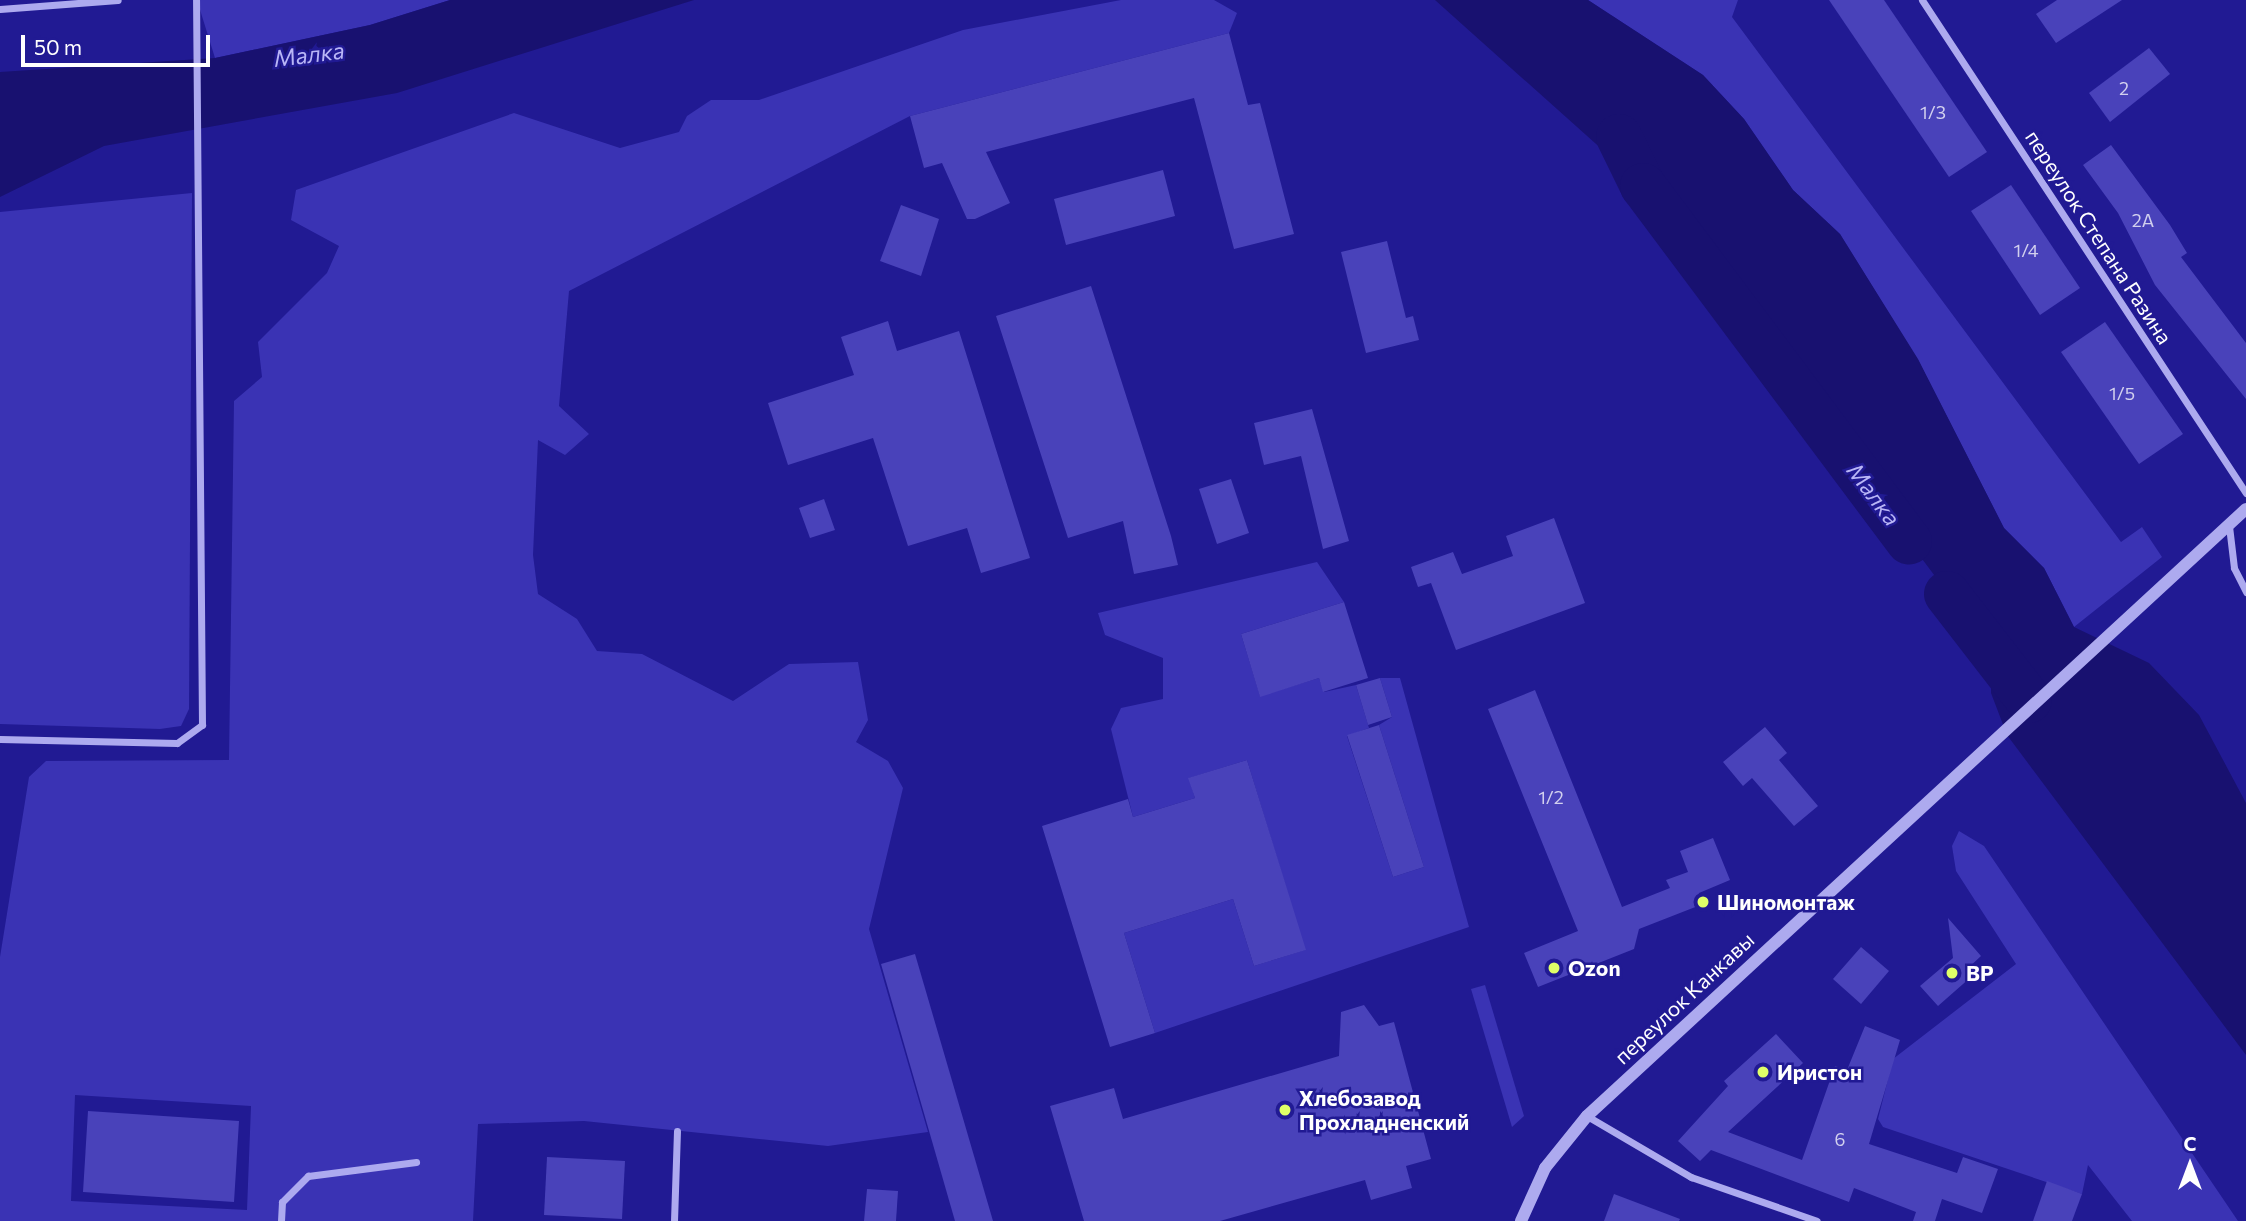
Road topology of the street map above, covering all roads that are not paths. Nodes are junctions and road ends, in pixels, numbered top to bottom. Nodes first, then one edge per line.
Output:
1 (118, 0) edge
2 (196, 0) edge
3 (1922, 0) edge
4 (0, 9) edge
5 (2246, 493) edge
6 (2246, 509) edge
7 (2228, 524) junction
8 (2246, 592) edge
9 (0, 738) edge
10 (1587, 1116) junction
11 (677, 1131) dead end
12 (416, 1162) dead end
13 (281, 1221) edge
14 (674, 1221) edge
15 (1521, 1221) edge
16 (1817, 1221) edge

1 - 4 street
2 - 9 street
3 - 5 street, переулок Степана Разина
6 - 7 street, переулок Канкавы
7 - 8 street
7 - 10 street, переулок Канкавы
10 - 15 street, переулок Канкавы
10 - 16 street
11 - 14 street
12 - 13 street

